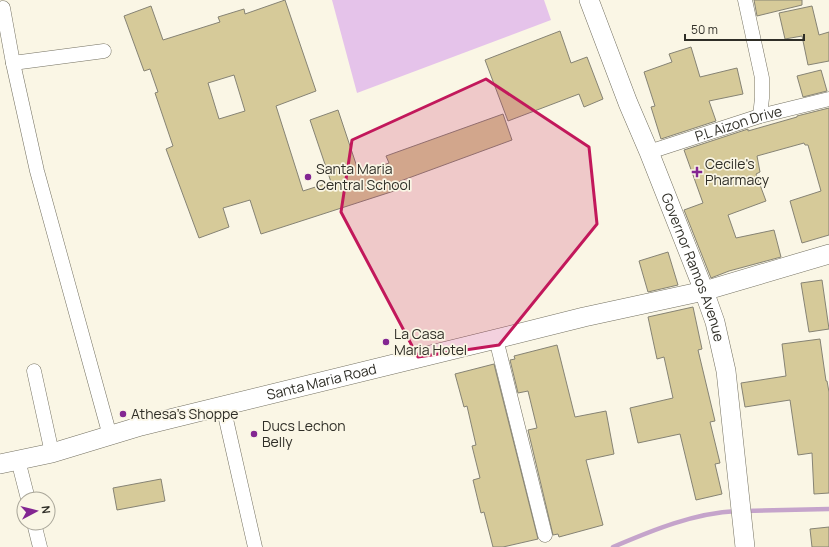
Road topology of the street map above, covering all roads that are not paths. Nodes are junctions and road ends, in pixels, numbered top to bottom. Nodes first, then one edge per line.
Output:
1 (589, 0) edge
2 (746, 0) edge
3 (3, 8) dead end
4 (104, 51) dead end
5 (13, 63) junction
6 (829, 99) edge
7 (760, 116) junction
8 (649, 152) junction
9 (829, 254) edge
10 (704, 291) junction
11 (496, 339) junction
12 (34, 370) dead end
13 (223, 406) junction
14 (110, 436) junction
15 (52, 453) junction
16 (18, 460) junction
17 (0, 464) edge
18 (26, 491) edge
19 (36, 531) edge
20 (545, 535) dead end
21 (40, 547) edge
22 (255, 547) edge
23 (745, 547) edge

1 - 8 main road, Governor Ramos Avenue
2 - 7 street
3 - 5 street
4 - 5 street
5 - 14 street
6 - 7 street, P.L Aizon Drive
7 - 8 street, P.L Aizon Drive
8 - 10 main road, Governor Ramos Avenue
9 - 10 main road, Santa Maria Road
10 - 11 main road, Santa Maria Road
10 - 23 main road, Governor Ramos Avenue
11 - 13 main road, Santa Maria Road
11 - 20 street
12 - 15 street
13 - 14 main road, Santa Maria Road
13 - 22 street
14 - 15 main road, Santa Maria Road
15 - 16 main road, Santa Maria Road
16 - 17 main road, Santa Maria Road
16 - 18 street
19 - 21 street

